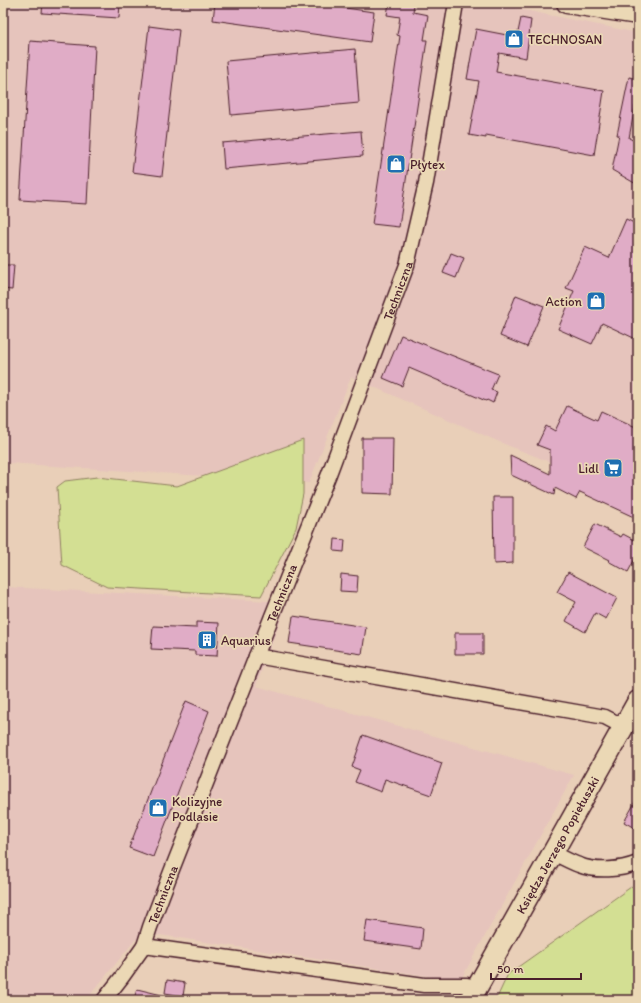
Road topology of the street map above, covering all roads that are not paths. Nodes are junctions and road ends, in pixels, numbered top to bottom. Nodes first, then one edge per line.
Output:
1 (456, 3) edge
2 (567, 3) edge
3 (638, 14) edge
4 (256, 656) junction
5 (638, 701) edge
6 (624, 727) junction
7 (553, 853) junction
8 (638, 863) edge
9 (144, 946) junction
10 (473, 995) edge
11 (104, 1000) edge

1 - 4 street, Techniczna
2 - 3 street
4 - 6 street
4 - 9 street, Techniczna
5 - 6 street, Księdza Jerzego Popiełuszki
6 - 7 street, Księdza Jerzego Popiełuszki
7 - 8 street
7 - 10 street, Księdza Jerzego Popiełuszki
9 - 10 street
9 - 11 street, Techniczna

